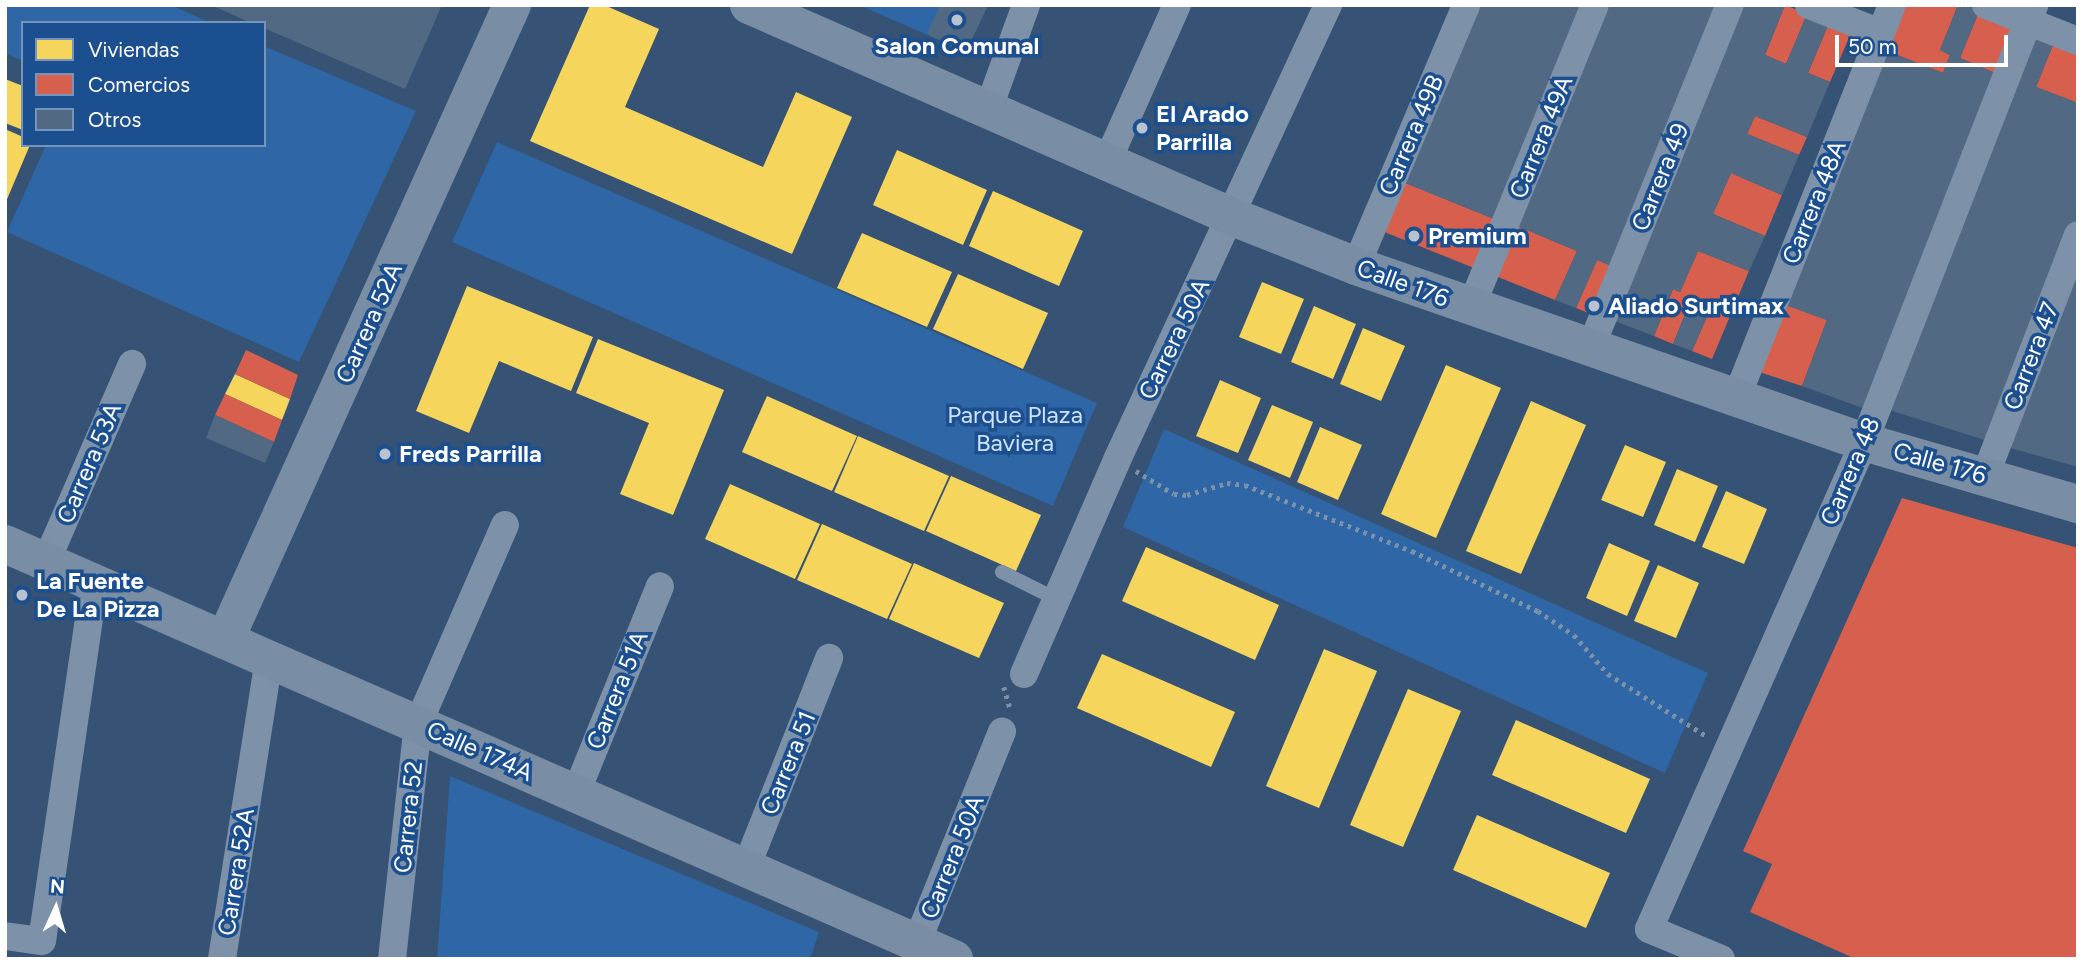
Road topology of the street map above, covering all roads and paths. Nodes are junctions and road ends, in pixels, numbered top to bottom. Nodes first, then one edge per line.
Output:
1 (512, 5) edge
2 (749, 5) edge
3 (1026, 5) edge
4 (1177, 5) edge
5 (1328, 5) edge
6 (1465, 5) edge
7 (1595, 5) edge
8 (1730, 5) edge
9 (1810, 5) edge
10 (1892, 5) edge
11 (1986, 5) edge
12 (2031, 13) edge
13 (1881, 33) junction
14 (2078, 41) edge
15 (988, 110) junction
16 (1107, 162) junction
17 (1233, 216) junction
18 (2078, 235) edge
19 (1356, 266) junction
20 (1471, 307) junction
21 (1590, 349) junction
22 (132, 364) dead end
23 (1736, 399) junction
24 (1864, 442) junction
25 (1117, 460) junction
26 (1985, 476) junction
27 (2078, 504) edge
28 (505, 525) dead end
29 (5, 544) edge
30 (46, 562) junction
31 (1002, 572) dead end
32 (94, 583) junction
33 (660, 586) dead end
34 (1056, 599) junction
35 (225, 640) junction
36 (829, 658) dead end
37 (269, 660) junction
38 (1024, 674) joint
39 (418, 724) junction
40 (1002, 732) joint
41 (1727, 748) junction
42 (576, 793) junction
43 (746, 868) junction
44 (5, 936) edge
45 (917, 943) junction
46 (222, 959) edge
47 (392, 959) edge
48 (954, 959) edge
49 (1721, 959) edge

1 - 35 street, Carrera 52A
2 - 15 street, Calle 176
3 - 15 street
4 - 16 street
5 - 17 street, Carrera 50A
6 - 19 street, Carrera 49B
7 - 20 street, Carrera 49A
8 - 21 street, Carrera 49
9 - 13 street
10 - 13 street, Carrera 48A
11 - 12 street
12 - 14 street
12 - 24 street, Carrera 48
13 - 23 street, Carrera 48A
15 - 16 street, Calle 176
16 - 17 street, Calle 176
17 - 19 street, Calle 176
17 - 25 street, Carrera 50A
18 - 26 street, Carrera 47
19 - 20 street, Calle 176
20 - 21 street, Calle 176
21 - 23 street, Calle 176
22 - 30 street, Carrera 53A
23 - 24 street, Calle 176
24 - 26 street, Calle 176
24 - 41 street, Carrera 48
25 - 34 street, Carrera 50A
25 - 41 path
26 - 27 street, Calle 176
28 - 39 street, Carrera 52
29 - 30 street, Calle 174A
30 - 32 street, Calle 174A
31 - 34 lane
32 - 35 street, Calle 174A
32 - 44 street
33 - 42 street, Carrera 51A
34 - 38 street, Carrera 50A
35 - 37 street, Calle 174A
36 - 43 street, Carrera 51
37 - 39 street, Calle 174A
37 - 46 street, Carrera 52A
38 - 40 path
39 - 42 street, Calle 174A
39 - 47 street, Carrera 52
40 - 45 street, Carrera 50A
41 - 49 street, Carrera 48
42 - 43 street, Calle 174A
43 - 45 street, Calle 174A
45 - 48 street, Calle 174A

